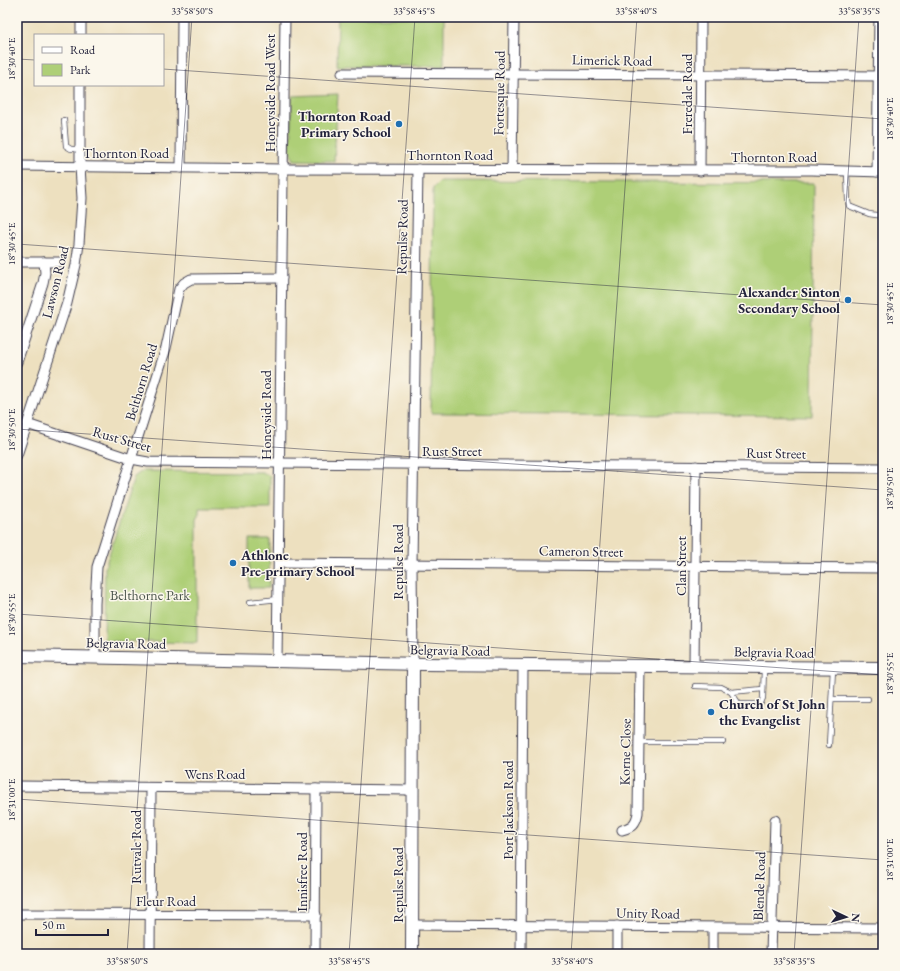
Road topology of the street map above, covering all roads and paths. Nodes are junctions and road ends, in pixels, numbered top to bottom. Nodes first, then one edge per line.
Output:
1 (81, 17) edge
2 (182, 17) edge
3 (285, 17) edge
4 (514, 17) edge
5 (702, 17) edge
6 (879, 17) edge
7 (81, 34) edge
8 (342, 73) dead end
9 (513, 74) junction
10 (701, 75) junction
11 (881, 76) edge
12 (80, 86) edge
13 (64, 120) dead end
14 (80, 149) junction
15 (17, 166) edge
16 (80, 167) junction
17 (181, 168) junction
18 (284, 169) junction
19 (418, 169) junction
20 (512, 169) junction
21 (700, 171) junction
22 (847, 171) junction
23 (880, 172) edge
24 (883, 216) edge
25 (17, 262) edge
26 (44, 262) junction
27 (60, 262) dead end
28 (282, 278) junction
29 (17, 362) edge
30 (27, 424) junction
31 (17, 455) edge
32 (131, 459) junction
33 (280, 464) junction
34 (414, 464) junction
35 (696, 466) junction
36 (883, 468) edge
37 (279, 563) junction
38 (412, 564) junction
39 (695, 566) junction
40 (883, 568) edge
41 (279, 599) junction
42 (250, 602) dead end
43 (17, 656) edge
44 (94, 658) junction
45 (278, 661) junction
46 (413, 664) junction
47 (523, 666) junction
48 (640, 666) junction
49 (694, 666) junction
50 (764, 667) junction
51 (833, 668) junction
52 (883, 668) edge
53 (695, 686) dead end
54 (763, 689) junction
55 (730, 692) junction
56 (832, 699) junction
57 (868, 699) dead end
58 (639, 742) junction
59 (723, 742) dead end
60 (829, 745) dead end
61 (17, 786) edge
62 (150, 788) junction
63 (316, 789) junction
64 (413, 790) junction
65 (775, 820) dead end
66 (622, 830) dead end
67 (17, 914) edge
68 (150, 915) junction
69 (316, 915) junction
70 (412, 925) junction
71 (521, 926) junction
72 (617, 926) junction
73 (713, 928) junction
74 (771, 928) junction
75 (883, 928) edge
76 (150, 954) edge
77 (315, 954) edge
78 (412, 954) edge
79 (521, 954) edge
80 (617, 954) edge
81 (713, 954) edge
82 (771, 954) edge

1 - 7 street
2 - 17 street
3 - 18 street, Honeyside Road West
4 - 9 street, Fortesque Road
5 - 10 street, Freredale Road
6 - 11 street
8 - 9 street, Limerick Road
9 - 10 street, Limerick Road
9 - 20 street, Fortesque Road
10 - 11 street, Limerick Road
10 - 21 street, Freredale Road
11 - 23 street
12 - 14 street, Lawson Road
13 - 14 lane
14 - 16 street, Lawson Road
15 - 16 street, Thornton Road
16 - 17 street, Thornton Road
16 - 30 street, Lawson Road
17 - 18 street, Thornton Road
18 - 19 street, Thornton Road
18 - 28 street, Honeyside Road
19 - 20 street, Thornton Road
19 - 34 street, Repulse Road
20 - 21 street, Thornton Road
21 - 22 street, Thornton Road
22 - 23 street, Thornton Road
22 - 24 lane
25 - 26 street
26 - 27 street
26 - 29 street
28 - 32 street, Belthorn Road
28 - 33 street, Honeyside Road
30 - 31 street, Lawson Road
30 - 32 street, Rust Street
32 - 33 street, Rust Street
32 - 44 street, Belthorn Road
33 - 34 street, Rust Street
33 - 37 street, Honeyside Road
34 - 35 street, Rust Street
34 - 38 street, Repulse Road
35 - 36 street, Rust Street
35 - 39 street, Clan Street
37 - 38 street, Cameron Street
37 - 41 street, Honeyside Road
38 - 39 street, Cameron Street
38 - 46 street, Repulse Road
39 - 40 street, Cameron Street
39 - 49 street, Clan Street
41 - 42 lane
41 - 45 street, Honeyside Road
43 - 44 street, Belgravia Road
44 - 45 street, Belgravia Road
45 - 46 street, Belgravia Road
46 - 47 street, Belgravia Road
46 - 64 street, Repulse Road
47 - 48 street, Belgravia Road
47 - 71 street, Port Jackson Road
48 - 49 street, Belgravia Road
48 - 58 street, Korne Close
49 - 50 street, Belgravia Road
50 - 51 street, Belgravia Road
50 - 54 lane
51 - 52 street, Belgravia Road
51 - 56 lane
53 - 55 lane
54 - 55 lane
54 - 55 lane
56 - 57 lane
56 - 60 lane
58 - 59 lane
58 - 66 street, Korne Close
61 - 62 street, Wens Road
62 - 63 street, Wens Road
62 - 68 street, Rutvale Road
63 - 64 street, Wens Road
63 - 69 street, Innisfree Road
64 - 70 street, Repulse Road
65 - 74 street, Blende Road
67 - 68 street, Fleur Road
68 - 69 street, Fleur Road
68 - 76 street, Rutvale Road
69 - 77 street, Innisfree Road
70 - 71 street, Unity Road
70 - 78 street, Repulse Road
71 - 72 street, Unity Road
71 - 79 street, Port Jackson Road
72 - 73 street, Unity Road
72 - 80 street
73 - 74 street, Unity Road
73 - 81 street
74 - 75 street, Unity Road
74 - 82 street, Blende Road

